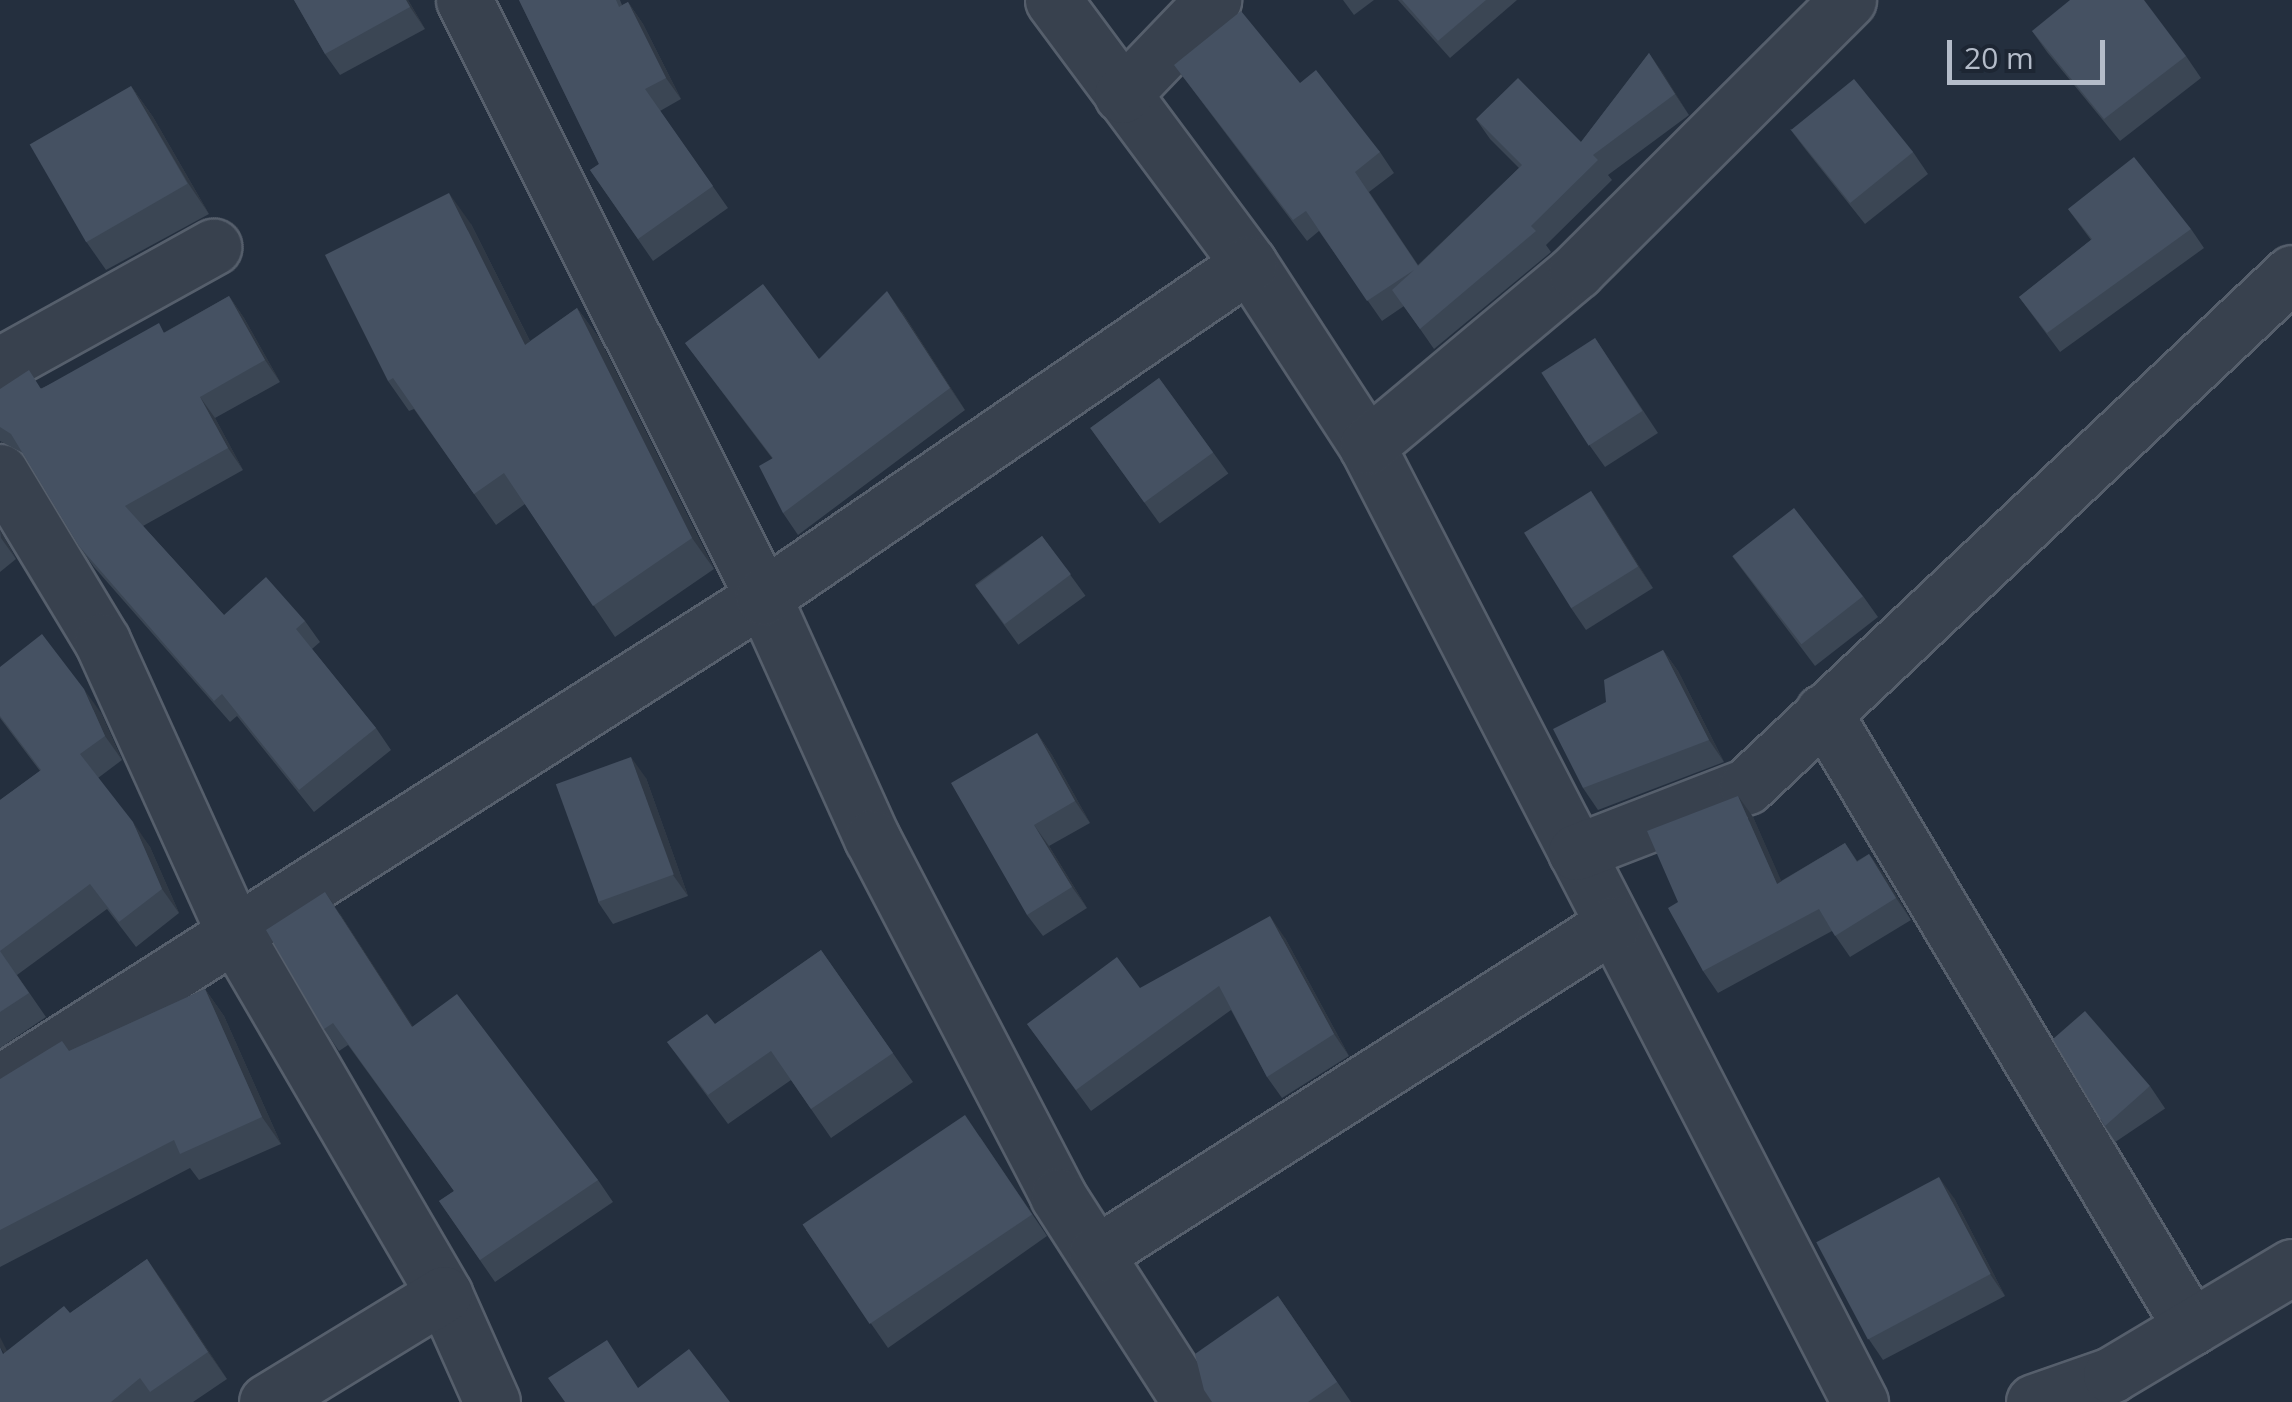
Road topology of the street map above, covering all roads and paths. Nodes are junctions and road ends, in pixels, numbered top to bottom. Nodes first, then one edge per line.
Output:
1 (464, 0) edge
2 (1053, 0) edge
3 (1213, 0) edge
4 (1848, 0) edge
5 (1122, 94) junction
6 (212, 247) dead end
7 (1249, 264) junction
8 (2292, 274) edge
9 (0, 365) edge
10 (1367, 446) junction
11 (0, 472) edge
12 (763, 597) junction
13 (1823, 712) junction
14 (1576, 852) junction
15 (1613, 924) junction
16 (237, 938) junction
17 (0, 1084) edge
18 (1096, 1254) junction
19 (2292, 1268) edge
20 (444, 1294) junction
21 (2191, 1328) junction
22 (267, 1402) edge
23 (492, 1402) edge
24 (1190, 1402) edge
25 (1860, 1402) edge
26 (2034, 1402) edge

1 - 12 street
2 - 5 street
3 - 5 street
4 - 10 street
5 - 7 street
6 - 9 street
7 - 10 street
7 - 12 street
8 - 13 street
10 - 14 street
11 - 16 street
12 - 16 street
12 - 18 street
13 - 14 street
13 - 21 street
14 - 15 street
15 - 18 street
15 - 25 street
16 - 17 street
16 - 20 street
18 - 24 street
19 - 21 street
20 - 22 street
20 - 23 street
21 - 26 street

